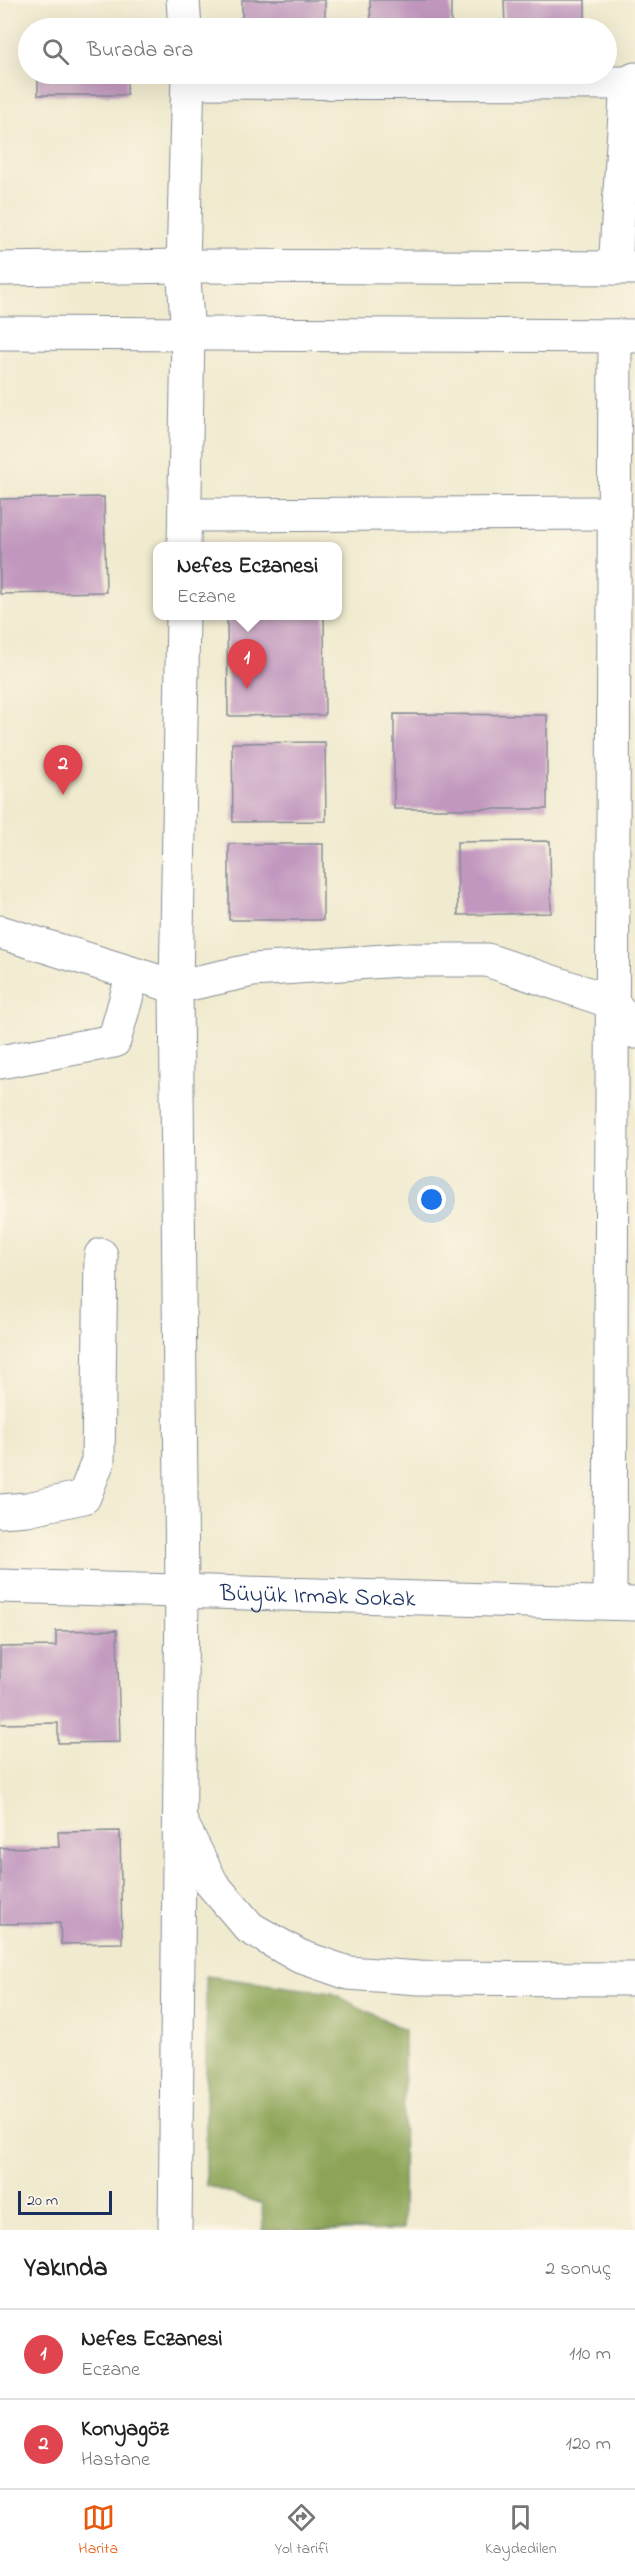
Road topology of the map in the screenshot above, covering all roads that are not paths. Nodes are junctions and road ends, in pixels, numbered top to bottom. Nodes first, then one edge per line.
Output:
1 (183, 0) edge
2 (184, 18) edge
3 (631, 81) edge
4 (188, 84) edge
5 (183, 266) junction
6 (625, 268) edge
7 (0, 269) edge
8 (0, 333) edge
9 (188, 334) junction
10 (625, 336) edge
11 (614, 513) junction
12 (185, 531) edge
13 (183, 620) edge
14 (0, 932) edge
15 (133, 974) junction
16 (176, 987) junction
17 (612, 1002) junction
18 (635, 1032) edge
19 (0, 1062) edge
20 (101, 1255) dead end
21 (0, 1511) edge
22 (0, 1586) edge
23 (183, 1591) junction
24 (622, 1604) edge
25 (180, 1820) junction
26 (635, 1979) edge
27 (175, 2230) edge

1 - 2 street
3 - 6 street
4 - 5 street
5 - 6 street
5 - 7 street
5 - 9 street
8 - 9 street
9 - 10 street
9 - 12 street
10 - 11 street
11 - 12 street
11 - 17 street
13 - 16 street
14 - 15 street
15 - 16 street
15 - 19 street
16 - 17 street
16 - 23 street
17 - 18 street
17 - 24 street
20 - 21 street
22 - 23 street, Büyük Irmak Sokak
23 - 24 street, Büyük Irmak Sokak
23 - 25 street
25 - 26 street
25 - 27 street

